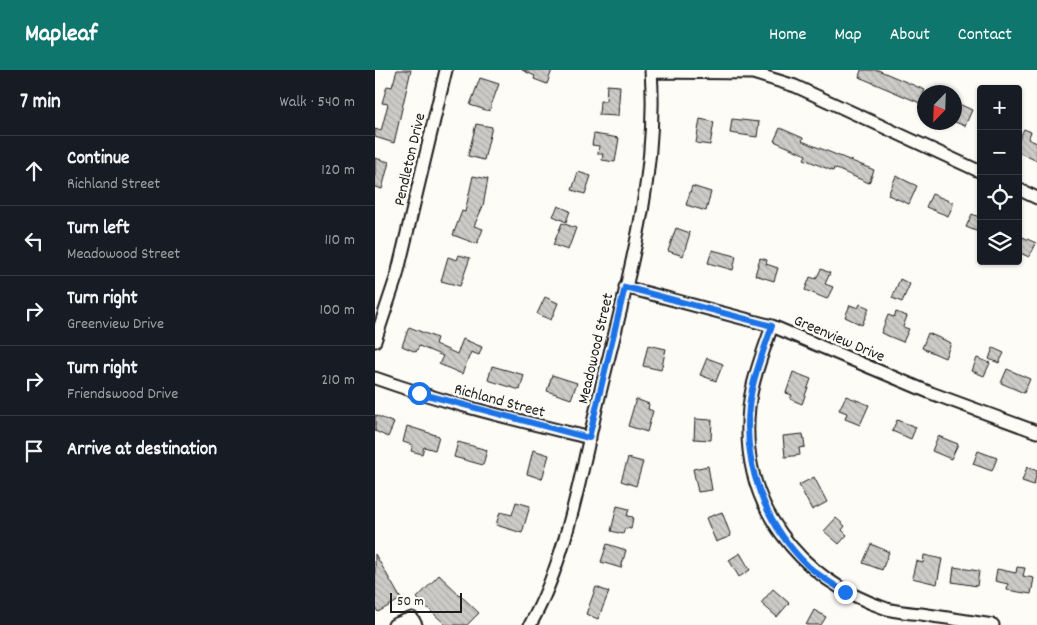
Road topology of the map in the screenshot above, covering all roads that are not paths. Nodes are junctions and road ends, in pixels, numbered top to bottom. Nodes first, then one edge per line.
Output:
1 (446, 70) edge
2 (651, 71) edge
3 (977, 170) edge
4 (1022, 191) edge
5 (1037, 198) edge
6 (625, 287) junction
7 (772, 326) junction
8 (375, 341) edge
9 (375, 378) edge
10 (1037, 432) edge
11 (589, 438) junction
12 (394, 625) edge
13 (416, 625) edge
14 (530, 625) edge
15 (993, 625) edge

1 - 8 street, Pendleton Drive
2 - 3 street
2 - 6 street, Meadowood Street
4 - 5 street
6 - 7 street, Greenview Drive
6 - 11 street, Meadowood Street
7 - 10 street, Greenview Drive
7 - 15 street
9 - 11 street, Richland Street
11 - 14 street, Meadowood Street
12 - 13 street

